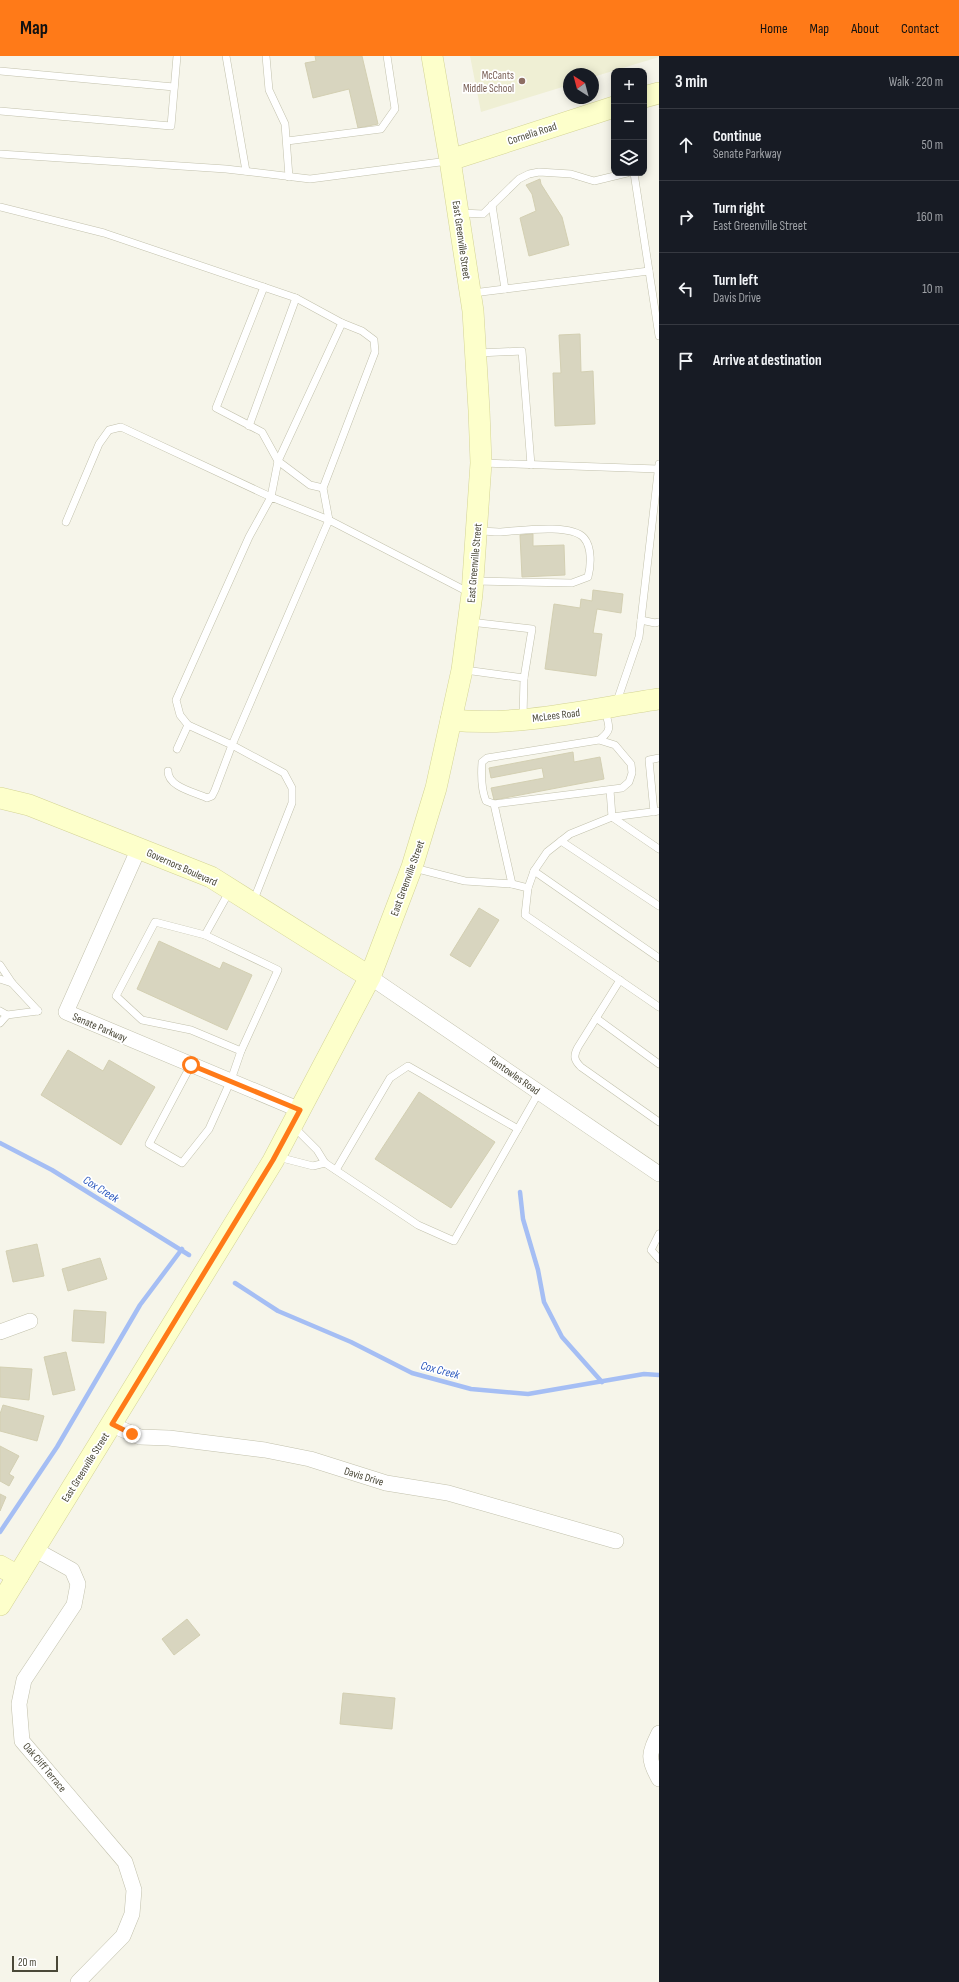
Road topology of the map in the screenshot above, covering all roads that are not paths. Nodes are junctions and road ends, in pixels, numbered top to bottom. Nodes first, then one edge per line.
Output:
1 (177, 56) edge
2 (226, 56) edge
3 (266, 56) edge
4 (387, 56) edge
5 (432, 56) edge
6 (0, 71) edge
7 (174, 87) junction
8 (659, 93) edge
9 (647, 96) edge
10 (611, 108) edge
11 (0, 111) edge
12 (287, 141) junction
13 (0, 154) edge
14 (450, 160) junction
15 (246, 171) junction
16 (615, 176) edge
17 (634, 176) edge
18 (289, 177) junction
19 (492, 205) junction
20 (0, 207) edge
21 (458, 213) junction
22 (649, 271) junction
23 (264, 287) junction
24 (504, 289) junction
25 (470, 293) junction
26 (296, 298) junction
27 (342, 323) junction
28 (659, 336) edge
29 (476, 354) junction
30 (249, 426) junction
31 (278, 461) junction
32 (481, 463) junction
33 (659, 464) edge
34 (531, 465) junction
35 (658, 469) edge
36 (323, 488) junction
37 (271, 497) junction
38 (329, 520) junction
39 (66, 522) dead end
40 (477, 530) junction
41 (472, 588) junction
42 (642, 620) junction
43 (468, 622) junction
44 (659, 622) edge
45 (462, 670) junction
46 (524, 678) junction
47 (659, 699) edge
48 (610, 707) junction
49 (523, 719) junction
50 (451, 720) junction
51 (188, 725) junction
52 (599, 740) junction
53 (232, 745) junction
54 (177, 749) dead end
55 (659, 758) edge
56 (168, 771) dead end
57 (610, 790) junction
58 (0, 798) edge
59 (494, 804) junction
60 (657, 811) edge
61 (612, 817) junction
62 (561, 841) junction
63 (140, 848) junction
64 (659, 849) edge
65 (412, 867) junction
66 (534, 871) junction
67 (512, 884) junction
68 (528, 888) junction
69 (230, 890) junction
70 (253, 903) junction
71 (659, 906) edge
72 (205, 934) junction
73 (659, 958) edge
74 (0, 965) edge
75 (370, 977) junction
76 (0, 979) edge
77 (620, 980) junction
78 (12, 983) junction
79 (659, 1007) edge
80 (0, 1011) edge
81 (7, 1015) junction
82 (596, 1018) junction
83 (0, 1023) edge
84 (241, 1051) junction
85 (659, 1064) edge
86 (191, 1065) junction
87 (231, 1080) junction
88 (539, 1092) junction
89 (296, 1118) junction
90 (659, 1122) edge
91 (518, 1129) junction
92 (276, 1156) junction
93 (325, 1163) junction
94 (336, 1170) junction
95 (658, 1170) edge
96 (659, 1234) edge
97 (659, 1258) edge
98 (30, 1321) dead end
99 (0, 1332) edge
100 (112, 1424) junction
101 (616, 1541) dead end
102 (34, 1549) junction
103 (9, 1571) edge
104 (0, 1605) edge
105 (659, 1733) edge
106 (659, 1779) edge
107 (78, 1982) edge

1 - 7 lane
2 - 15 lane
3 - 12 lane
4 - 12 lane
5 - 14 main road, East Greenville Street
6 - 7 lane
7 - 11 lane
8 - 9 main road
10 - 14 main road, Cornelia Road
12 - 18 lane
13 - 15 lane
14 - 18 lane
14 - 21 main road, East Greenville Street
15 - 18 lane
16 - 19 lane
17 - 22 lane
19 - 21 lane
19 - 24 lane
20 - 23 lane
21 - 25 main road, East Greenville Street
22 - 24 lane
22 - 28 lane
23 - 26 lane
23 - 30 lane
24 - 25 lane
25 - 29 main road, East Greenville Street
26 - 27 lane
26 - 30 lane
27 - 31 lane
27 - 36 lane
29 - 32 main road, East Greenville Street
29 - 34 lane
30 - 31 lane
31 - 36 lane
31 - 37 lane
32 - 34 lane
32 - 40 main road, East Greenville Street
33 - 35 lane
34 - 35 lane
35 - 42 lane
36 - 38 lane
37 - 38 lane
37 - 39 lane
37 - 51 lane
38 - 41 lane
38 - 53 lane
40 - 41 main road, East Greenville Street
40 - 41 lane
41 - 43 main road, East Greenville Street
42 - 44 lane
42 - 48 lane
43 - 45 main road, East Greenville Street
43 - 46 lane
45 - 46 lane
45 - 50 main road, East Greenville Street
46 - 49 lane
47 - 48 main road, McLees Road
48 - 49 main road, McLees Road
48 - 52 lane
49 - 50 main road, McLees Road
50 - 65 main road, East Greenville Street
51 - 53 lane
51 - 54 lane
52 - 57 lane
52 - 59 lane
53 - 56 lane
53 - 70 lane
55 - 60 lane
57 - 59 lane
57 - 61 lane
58 - 63 main road, Governors Boulevard
59 - 67 lane
60 - 61 lane
61 - 62 lane
61 - 64 lane
62 - 66 lane
62 - 71 lane
63 - 69 main road, Governors Boulevard
63 - 86 street, Senate Parkway
65 - 67 lane
65 - 75 main road, East Greenville Street
66 - 68 lane
66 - 73 lane
67 - 68 lane
68 - 77 lane
69 - 70 main road, Governors Boulevard
69 - 72 lane
70 - 75 main road, Governors Boulevard
72 - 84 lane
72 - 84 lane
74 - 78 lane
75 - 88 street, Rantowles Road
75 - 89 main road, East Greenville Street
76 - 78 lane
77 - 79 lane
77 - 82 lane
78 - 81 lane
80 - 81 lane
81 - 83 lane
82 - 85 lane
82 - 90 lane
84 - 87 lane
86 - 87 street, Senate Parkway
86 - 87 lane
87 - 89 street, Senate Parkway
88 - 91 lane
88 - 95 street, Rantowles Road
89 - 92 main road, East Greenville Street
89 - 93 lane
91 - 94 lane
91 - 94 lane
92 - 93 lane
92 - 100 main road, East Greenville Street
93 - 94 lane
96 - 97 lane
98 - 99 street
100 - 101 street, Davis Drive
100 - 102 main road, East Greenville Street
102 - 103 main road, East Greenville Street
102 - 107 street, Oak Cliff Terrace
103 - 104 main road, East Greenville Street
105 - 106 street

